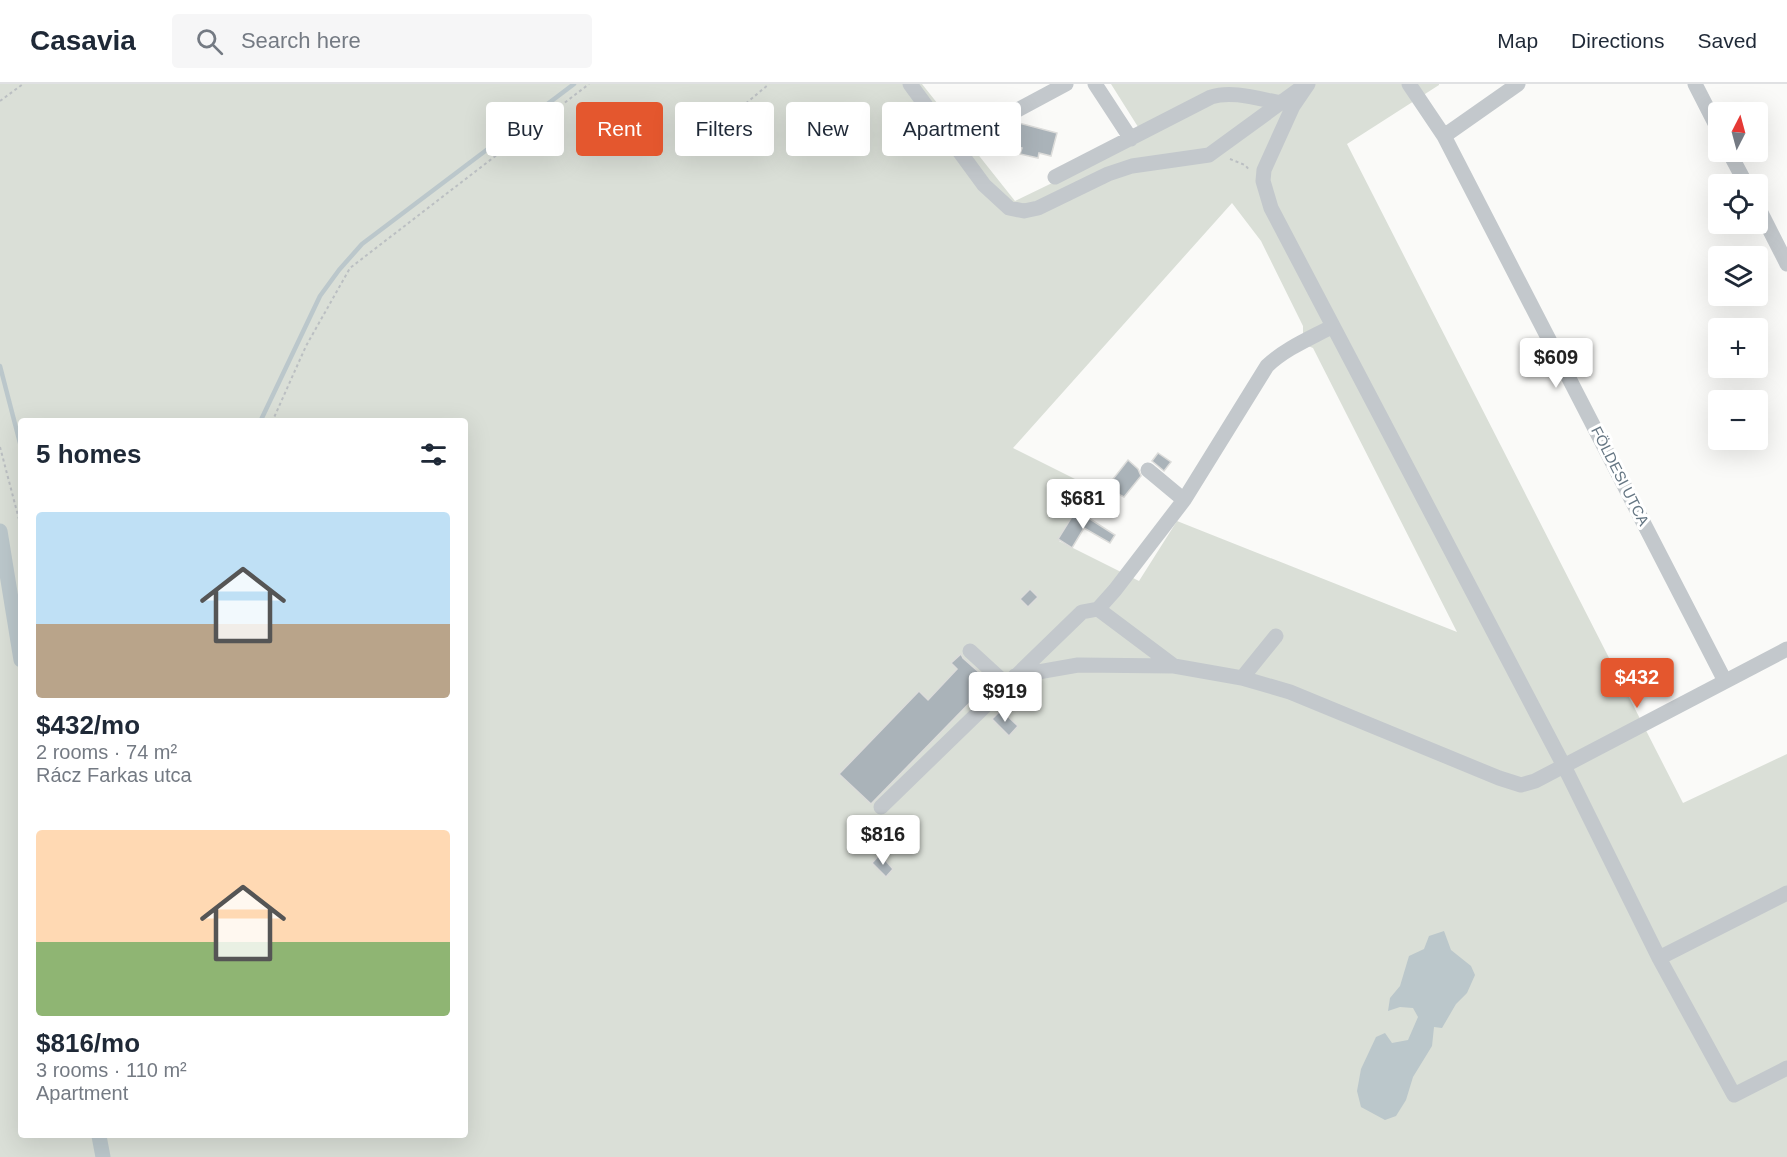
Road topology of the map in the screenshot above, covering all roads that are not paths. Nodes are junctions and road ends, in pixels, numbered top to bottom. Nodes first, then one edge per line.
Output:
1 (910, 84) edge
2 (1066, 84) edge
3 (1095, 84) edge
4 (1307, 84) edge
5 (1409, 84) edge
6 (1518, 84) edge
7 (1695, 84) edge
8 (1281, 103) junction
9 (1021, 108) edge
10 (1708, 109) edge
11 (1444, 136) junction
12 (1131, 139) junction
13 (1056, 177) dead end
14 (1768, 227) edge
15 (1787, 264) edge
16 (1333, 326) junction
17 (1148, 470) dead end
18 (1184, 500) junction
19 (1098, 609) junction
20 (1276, 636) dead end
21 (1787, 649) edge
22 (970, 651) dead end
23 (1174, 666) junction
24 (1242, 678) junction
25 (1010, 680) junction
26 (1725, 681) junction
27 (1564, 766) junction
28 (881, 807) dead end
29 (1787, 892) edge
30 (1659, 958) junction
31 (1787, 1068) edge

1 - 8 street
2 - 9 street
3 - 12 street
4 - 8 street
4 - 16 street
5 - 11 street, FÖLDESI UTCA
6 - 11 street
7 - 10 street
8 - 12 street
11 - 26 street, FÖLDESI UTCA
12 - 13 street
14 - 15 street
16 - 18 street
16 - 27 street
17 - 18 street
18 - 19 street
19 - 23 street
19 - 25 street
20 - 24 street
21 - 26 street
22 - 25 street
23 - 24 street
23 - 25 street
24 - 27 street
25 - 28 street
26 - 27 street
27 - 30 street
29 - 30 street
30 - 31 street

